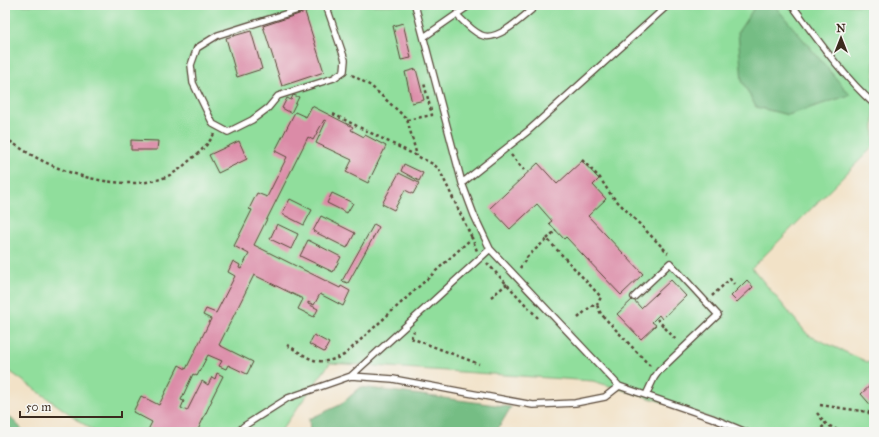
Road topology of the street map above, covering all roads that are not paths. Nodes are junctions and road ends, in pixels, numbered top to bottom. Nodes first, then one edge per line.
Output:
1 (314, 5) edge
2 (326, 5) edge
3 (415, 5) edge
4 (470, 5) edge
5 (537, 5) edge
6 (668, 5) edge
7 (792, 5) edge
8 (457, 15) junction
9 (424, 37) junction
10 (874, 104) edge
11 (462, 183) junction
12 (490, 249) junction
13 (634, 297) dead end
14 (351, 376) junction
15 (618, 386) junction
16 (646, 395) junction
17 (238, 432) edge
18 (746, 432) edge

1 - 2 lane
3 - 9 lane
4 - 8 lane
5 - 8 lane
6 - 11 lane
7 - 10 lane
8 - 9 lane
9 - 11 lane
11 - 12 lane
12 - 14 lane
12 - 15 lane
13 - 16 lane
14 - 15 lane
14 - 17 lane
15 - 16 lane
16 - 18 lane

